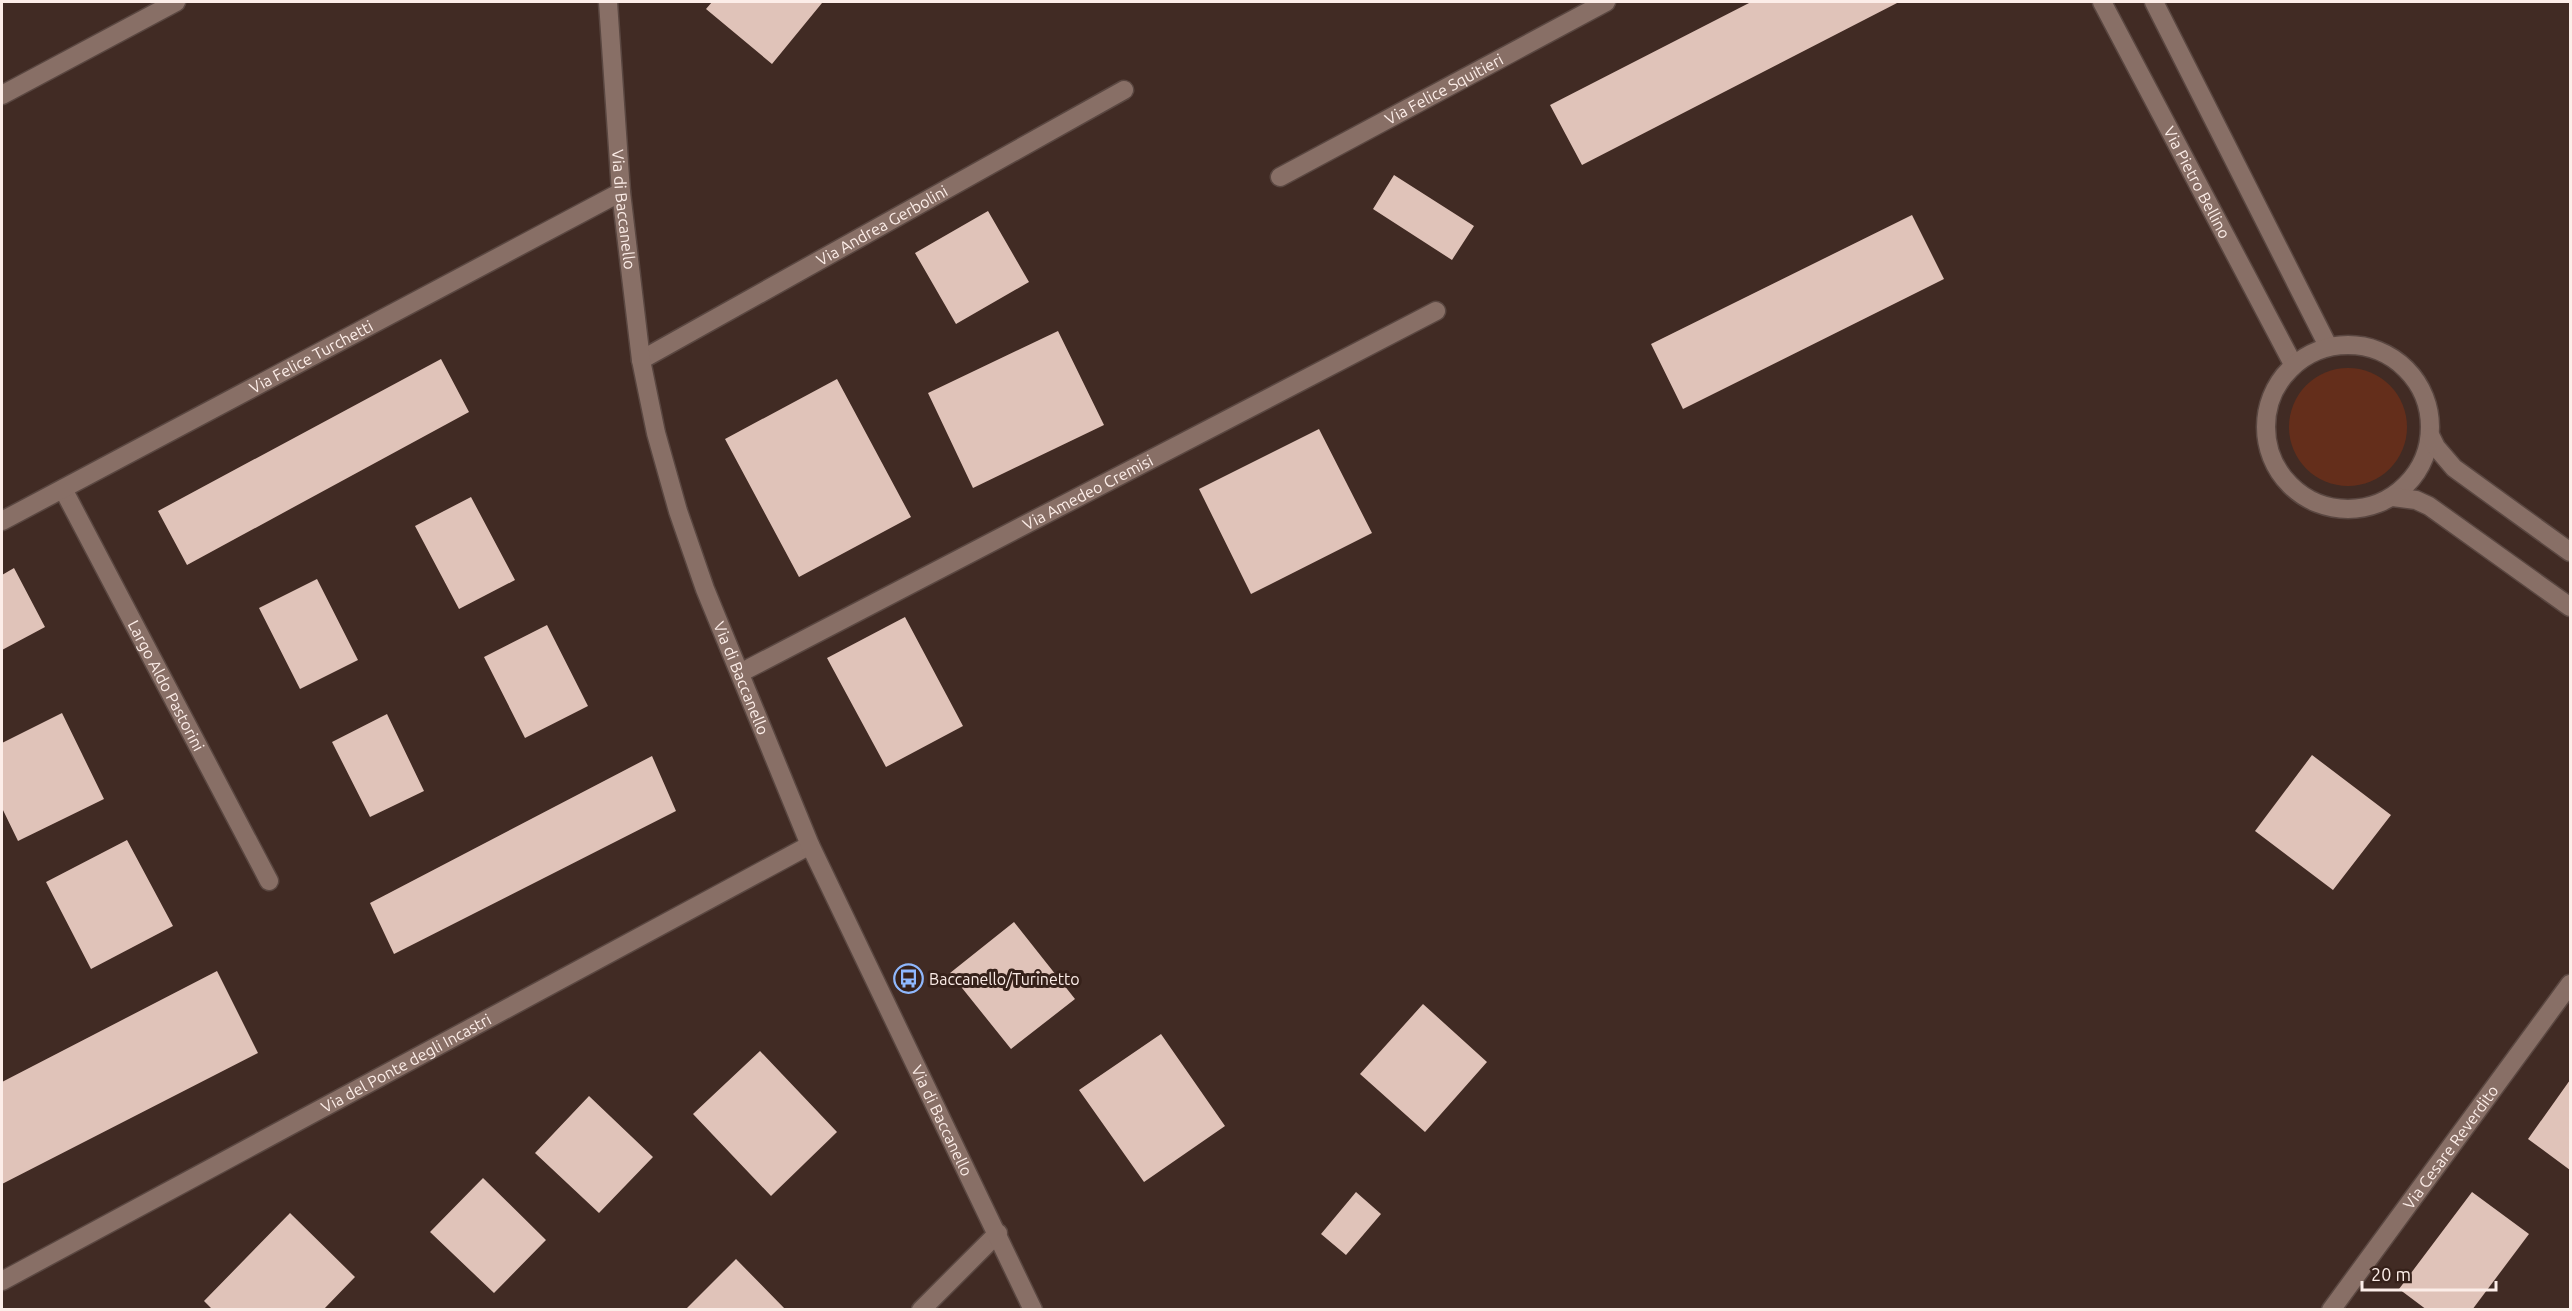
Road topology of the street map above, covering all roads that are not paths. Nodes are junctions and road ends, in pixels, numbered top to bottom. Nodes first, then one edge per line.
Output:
1 (177, 2) edge
2 (608, 2) edge
3 (1606, 2) edge
4 (2102, 2) edge
5 (2154, 2) edge
6 (1124, 90) dead end
7 (2, 95) edge
8 (1280, 177) dead end
9 (621, 192) junction
10 (1436, 311) dead end
11 (2328, 346) junction
12 (640, 360) junction
13 (2293, 364) junction
14 (2431, 436) junction
15 (63, 489) junction
16 (2393, 497) junction
17 (2, 521) edge
18 (2571, 552) edge
19 (2571, 607) edge
20 (740, 674) junction
21 (810, 845) junction
22 (269, 882) dead end
23 (2571, 984) edge
24 (998, 1233) junction
25 (2, 1281) edge
26 (921, 1310) edge
27 (1033, 1310) edge
28 (2331, 1310) edge

1 - 7 street
2 - 9 street, Via di Baccanello
3 - 8 street, Via Felice Squitieri
4 - 13 street, Via Pietro Bellino
5 - 11 street
6 - 12 street, Via Andrea Gerbolini
9 - 12 street, Via di Baccanello
9 - 15 street, Via Felice Turchetti
10 - 20 street, Via Amedeo Cremisi
11 - 13 street
11 - 14 street
12 - 20 street, Via di Baccanello
13 - 16 street
14 - 16 street
14 - 18 street
15 - 17 street, Via Felice Turchetti
15 - 22 street, Largo Aldo Pastorini
16 - 19 street
20 - 21 street, Via di Baccanello
21 - 24 street, Via di Baccanello
21 - 25 street, Via del Ponte degli Incastri
23 - 28 street, Via Cesare Reverdito
24 - 26 street
24 - 27 street, Via di Baccanello

